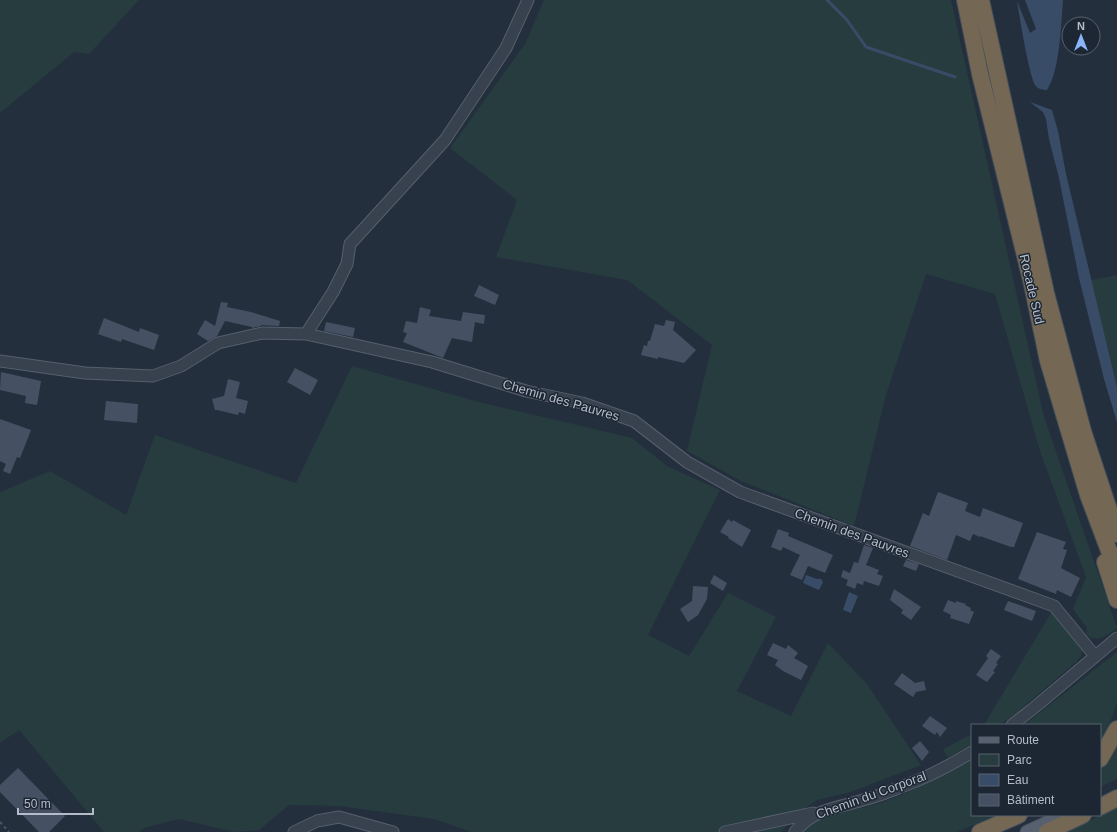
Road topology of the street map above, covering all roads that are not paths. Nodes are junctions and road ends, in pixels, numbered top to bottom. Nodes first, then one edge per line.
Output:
1 (528, 0) edge
2 (965, 0) edge
3 (981, 0) edge
4 (306, 334) junction
5 (0, 361) edge
6 (1088, 495) junction
7 (1117, 534) edge
8 (1115, 568) edge
9 (1117, 600) edge
10 (1117, 638) edge
11 (1095, 656) junction
12 (1013, 724) edge
13 (1117, 729) edge
14 (971, 753) edge
15 (1101, 757) edge
16 (1117, 790) edge
17 (1101, 798) edge
18 (1117, 798) edge
19 (1101, 806) edge
20 (822, 811) junction
21 (1017, 816) edge
22 (1062, 816) edge
23 (1081, 816) edge
24 (294, 832) edge
25 (393, 832) edge
26 (725, 832) edge
27 (795, 832) edge
28 (980, 832) edge
29 (1027, 832) edge
30 (1046, 832) edge

1 - 4 street
2 - 6 highway, Rocade Sud
3 - 7 highway, Rocade Sud
4 - 5 street, Chemin des Pauvres
4 - 11 street, Chemin des Pauvres
6 - 8 highway, Rocade Sud
6 - 9 highway
10 - 11 street
11 - 12 street
13 - 15 highway
14 - 20 street, Chemin du Corporal
16 - 17 main road
18 - 19 highway
20 - 26 street
20 - 27 street, Chemin du Corporal
21 - 28 highway
22 - 29 main road
23 - 30 highway
24 - 25 street

